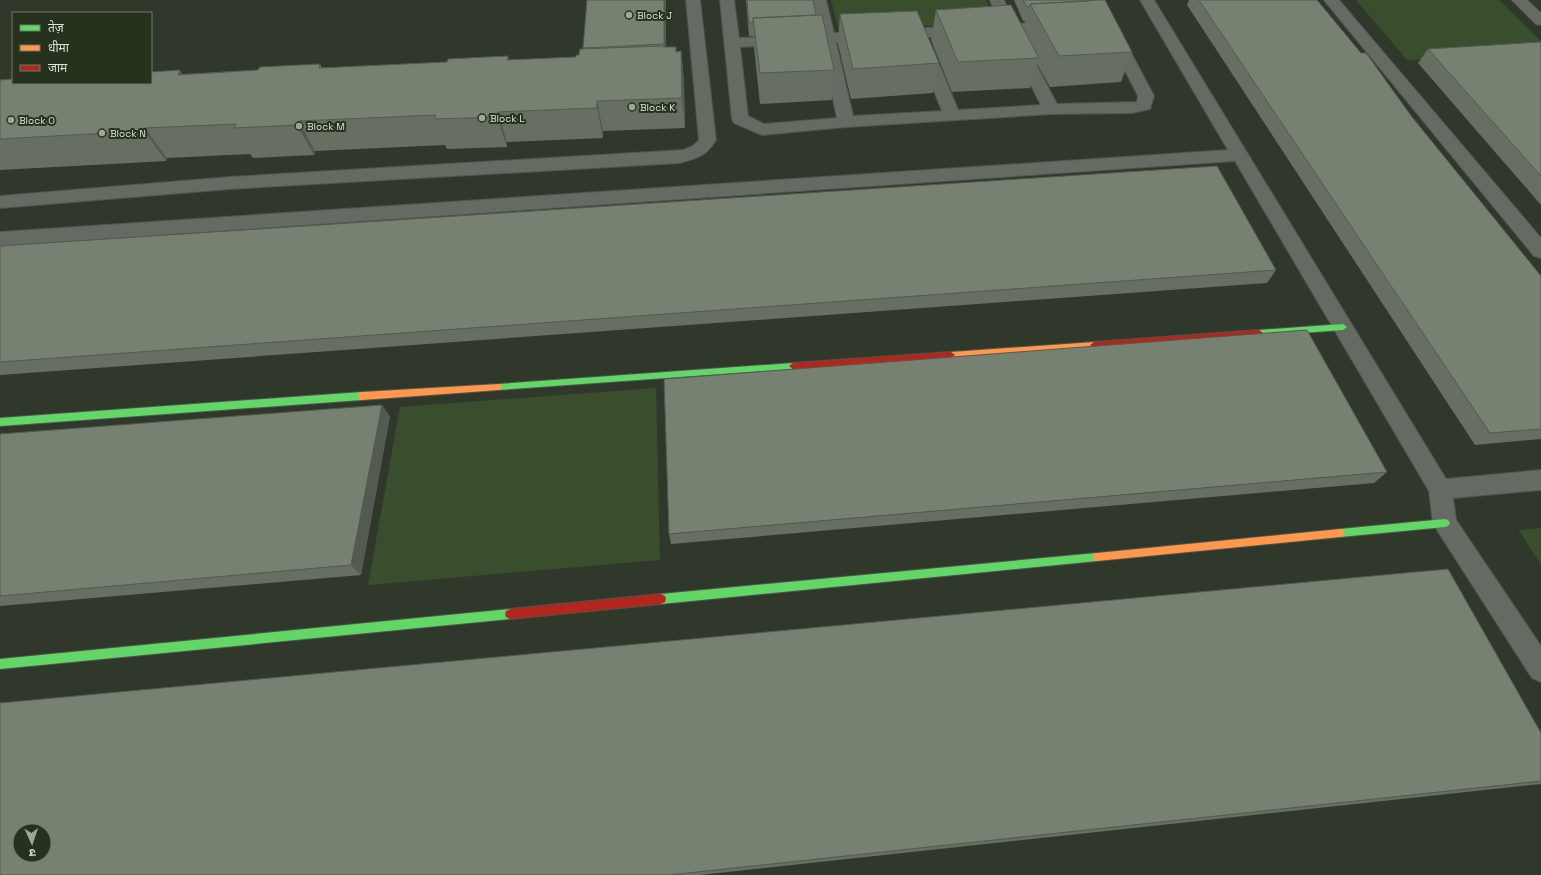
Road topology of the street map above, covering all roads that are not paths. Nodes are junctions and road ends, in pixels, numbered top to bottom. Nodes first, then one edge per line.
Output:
1 (693, 0) edge
2 (727, 0) edge
3 (819, 0) edge
4 (997, 0) edge
5 (1096, 0) edge
6 (1147, 0) edge
7 (1331, 0) edge
8 (1519, 0) edge
9 (1541, 21) edge
10 (1071, 25) edge
11 (1010, 28) junction
12 (919, 33) junction
13 (828, 38) junction
14 (732, 43) junction
15 (1052, 110) junction
16 (952, 116) junction
17 (846, 122) junction
18 (1240, 155) junction
19 (0, 202) edge
20 (0, 239) edge
21 (1541, 251) edge
22 (1343, 327) junction
23 (0, 422) edge
24 (1541, 480) edge
25 (1440, 489) junction
26 (1445, 523) junction
27 (0, 664) edge
28 (1541, 670) edge

1 - 19 street
2 - 14 street
3 - 13 street
4 - 11 street
5 - 15 street
6 - 18 street
7 - 21 street
8 - 9 street
10 - 11 street
11 - 12 street
11 - 15 street
12 - 13 street
12 - 16 street
13 - 14 street
13 - 17 street
14 - 17 street
15 - 16 street
16 - 17 street
18 - 20 street
18 - 22 street
22 - 23 street
22 - 25 street
24 - 25 street
25 - 26 street
26 - 27 street
26 - 28 street

